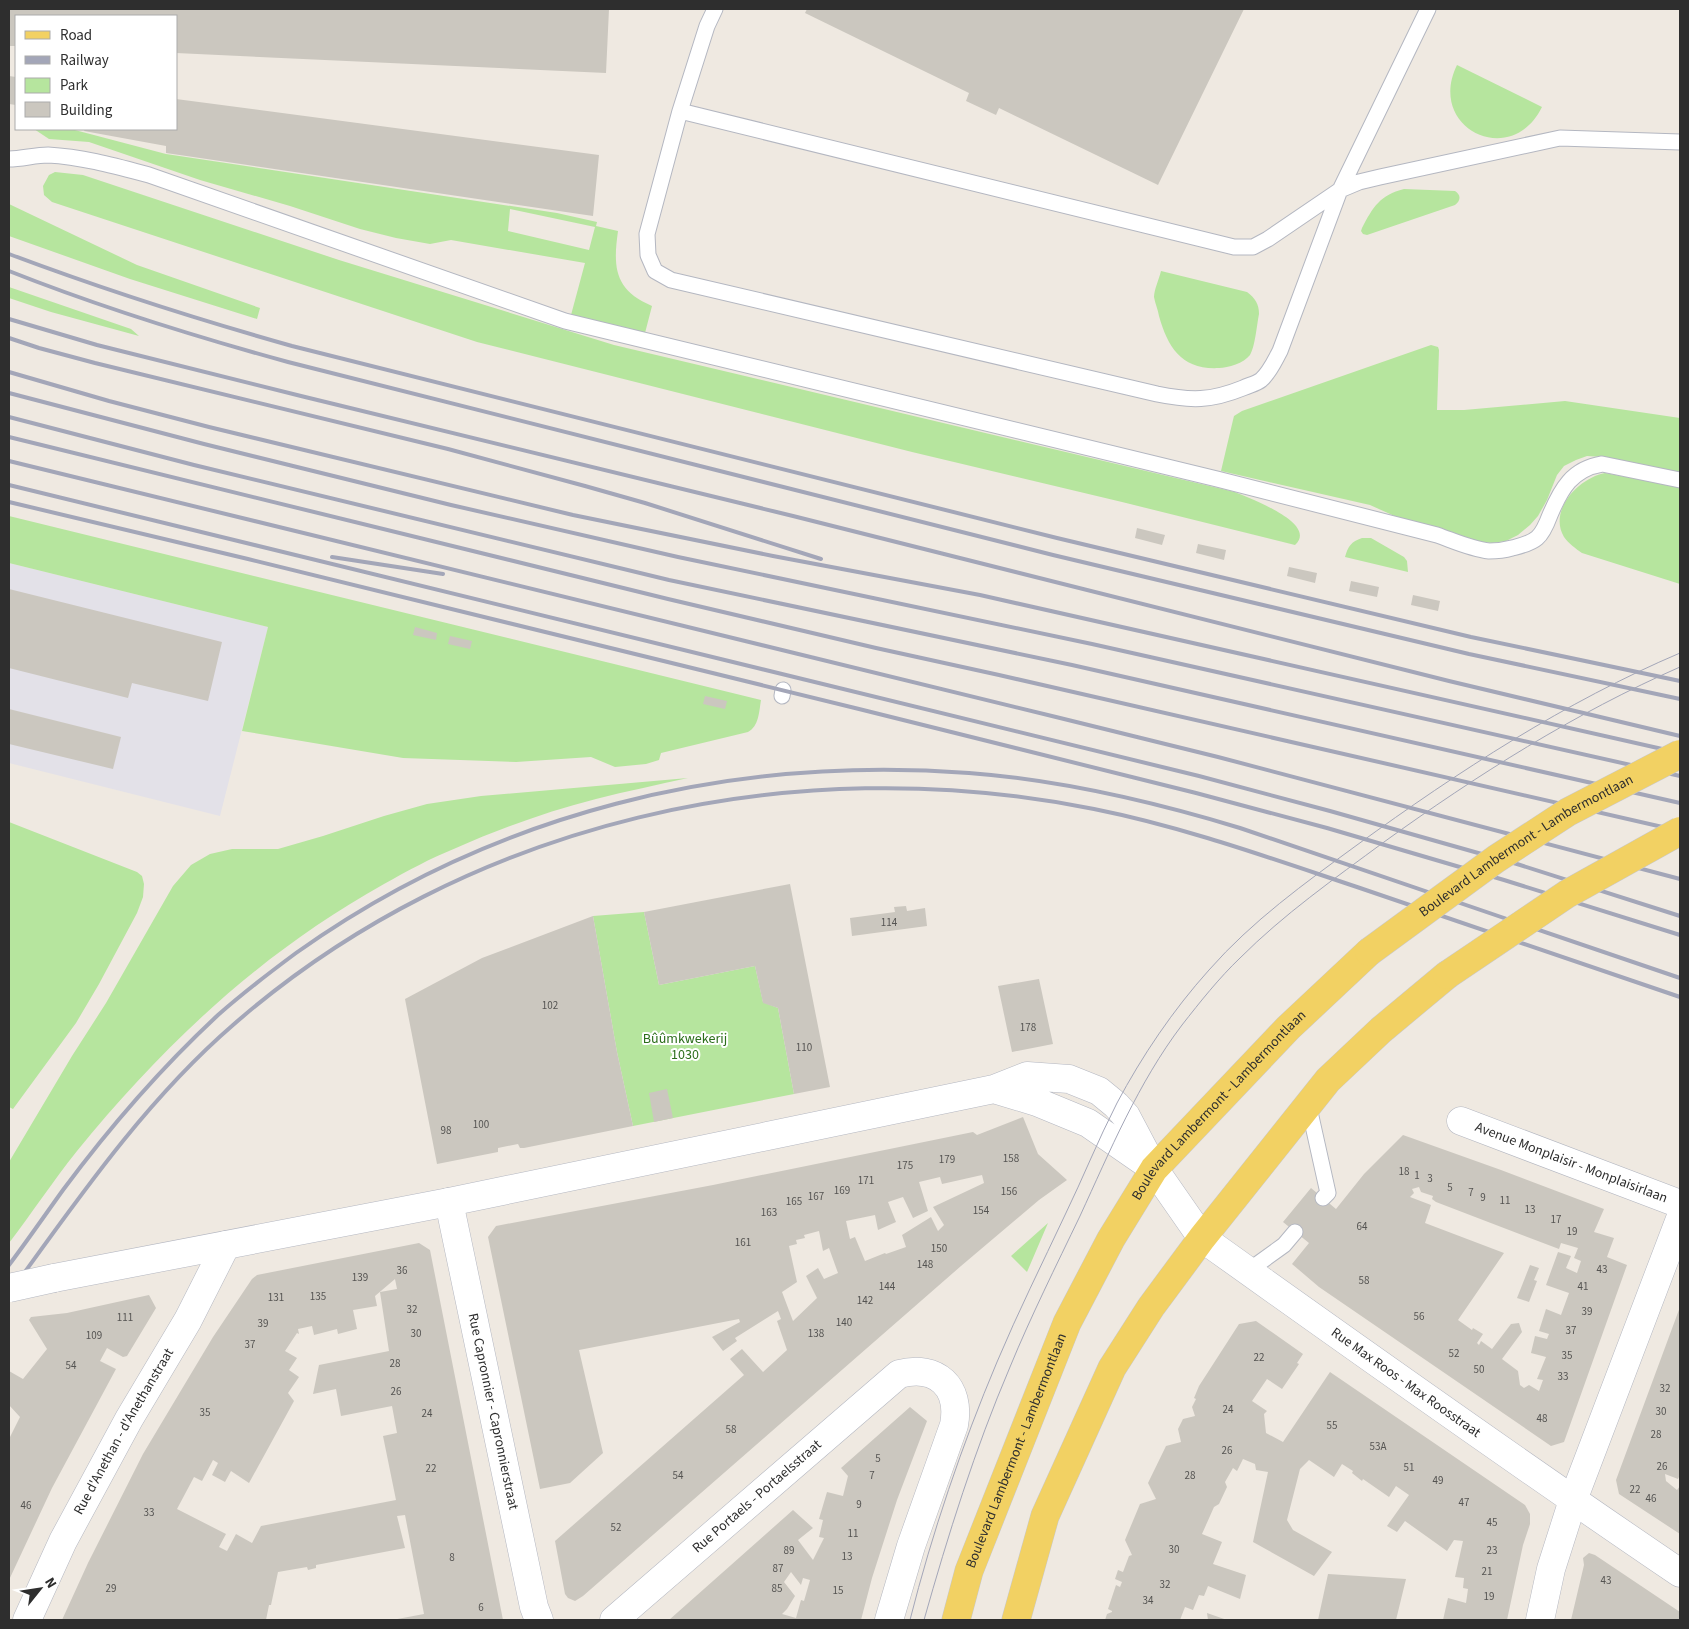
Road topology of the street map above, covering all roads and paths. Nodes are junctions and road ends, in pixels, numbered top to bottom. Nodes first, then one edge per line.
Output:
1 (715, 9) edge
2 (1428, 9) edge
3 (680, 111) junction
4 (1680, 142) edge
5 (9, 159) edge
6 (1340, 190) junction
7 (1680, 480) edge
8 (1680, 754) edge
9 (1680, 831) edge
10 (1308, 1103) junction
11 (1461, 1121) dead end
12 (1154, 1169) junction
13 (1323, 1198) dead end
14 (449, 1202) junction
15 (1680, 1204) edge
16 (1680, 1219) edge
17 (1295, 1232) dead end
18 (1202, 1238) junction
19 (226, 1245) junction
20 (1248, 1271) junction
21 (9, 1288) edge
22 (1573, 1500) junction
23 (1680, 1572) edge
24 (27, 1620) edge
25 (539, 1620) edge
26 (614, 1620) edge
27 (889, 1620) edge
28 (956, 1620) edge
29 (1016, 1620) edge
30 (1540, 1620) edge

1 - 3 lane
2 - 6 lane
3 - 6 lane
3 - 6 lane
4 - 6 lane
5 - 7 lane
8 - 12 main road, Boulevard Lambermont - Lambermontlaan, bridge
9 - 10 main road, bridge
10 - 13 lane
10 - 18 main road
11 - 15 street, Avenue Monplaisir - Monplaisirlaan
12 - 14 street, Rue Max Roos - Max Roosstraat
12 - 18 street, Rue Max Roos - Max Roosstraat
12 - 28 main road, Boulevard Lambermont - Lambermontlaan
14 - 19 street, Rue Max Roos - Max Roosstraat
14 - 25 street, Rue Capronnier - Capronnierstraat
16 - 22 street
17 - 20 lane
18 - 20 street, Rue Max Roos - Max Roosstraat
18 - 29 main road
19 - 21 street, Rue Max Roos - Max Roosstraat, bridge
19 - 24 street, Rue d'Anethan - d'Anethanstraat
20 - 22 street, Rue Max Roos - Max Roosstraat
22 - 23 street, Rue Max Roos - Max Roosstraat
22 - 30 street
26 - 27 street, Rue Portaels - Portaelsstraat

